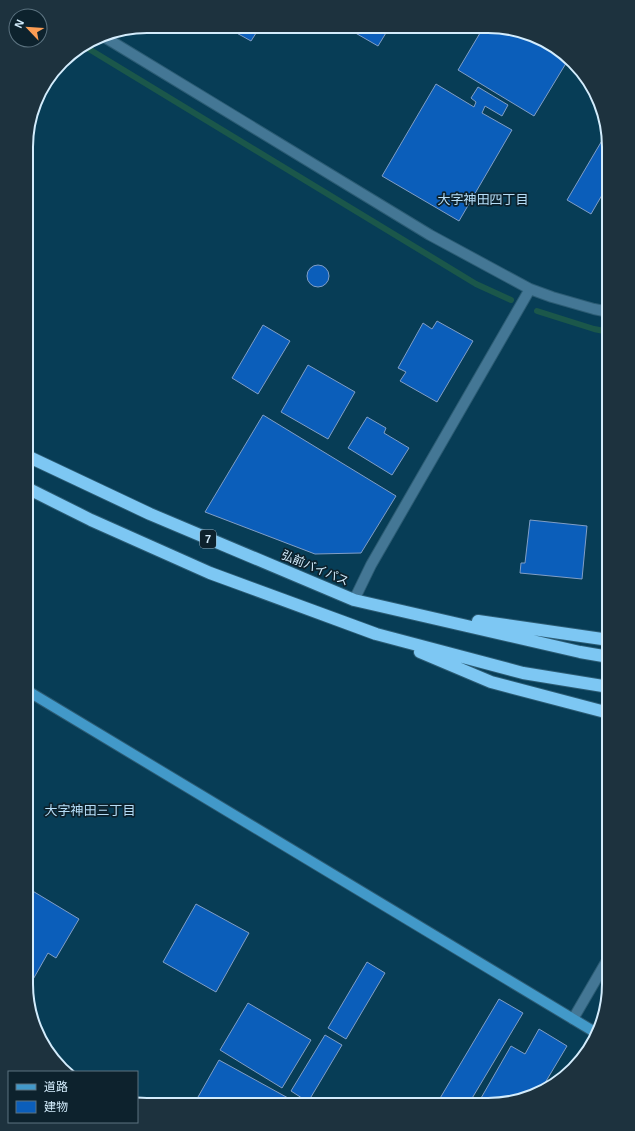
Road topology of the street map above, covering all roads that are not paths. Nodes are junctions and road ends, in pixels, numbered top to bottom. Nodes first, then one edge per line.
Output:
1 (109, 40) edge
2 (530, 289) junction
3 (602, 311) edge
4 (33, 459) edge
5 (33, 491) edge
6 (354, 600) junction
7 (394, 609) junction
8 (376, 634) junction
9 (602, 639) edge
10 (602, 656) edge
11 (602, 686) edge
12 (33, 694) edge
13 (602, 711) edge
14 (602, 969) edge
15 (573, 1019) junction
16 (592, 1030) edge

1 - 2 street
2 - 3 street
2 - 6 street
4 - 6 highway, 弘前バイパス / 7
5 - 8 highway
6 - 7 highway, 弘前バイパス / 7
7 - 9 highway
7 - 10 highway, 弘前バイパス / 7
8 - 11 highway
8 - 13 highway
12 - 15 street
14 - 15 street
15 - 16 street

